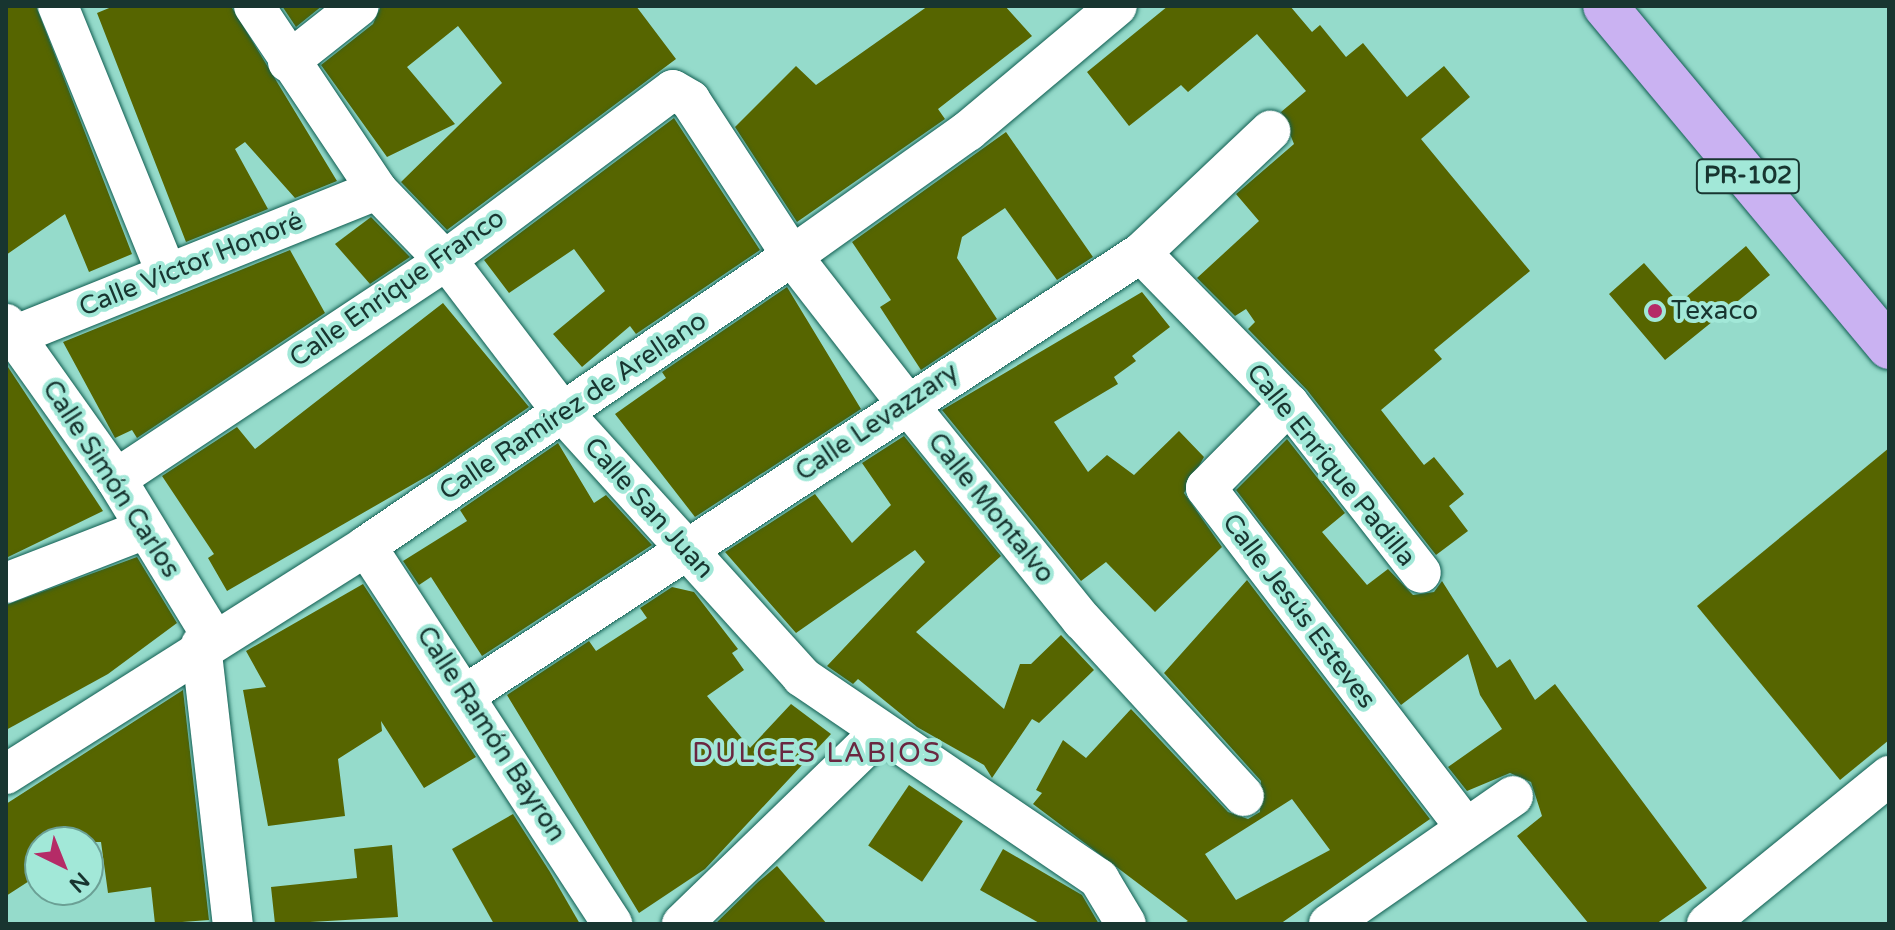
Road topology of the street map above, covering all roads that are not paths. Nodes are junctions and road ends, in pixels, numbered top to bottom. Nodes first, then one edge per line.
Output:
1 (58, 6) edge
2 (254, 6) edge
3 (359, 6) edge
4 (1117, 6) edge
5 (1605, 6) edge
6 (288, 62) junction
7 (673, 90) joint
8 (1270, 131) dead end
9 (377, 190) junction
10 (1141, 253) junction
11 (792, 256) junction
12 (443, 257) junction
13 (167, 274) junction
14 (9, 333) edge
15 (1889, 347) edge
16 (905, 401) junction
17 (1289, 404) junction
18 (563, 413) junction
19 (116, 479) junction
20 (145, 529) junction
21 (366, 546) junction
22 (688, 551) junction
23 (1421, 573) dead end
24 (6, 583) edge
25 (207, 641) junction
26 (468, 693) junction
27 (877, 735) junction
28 (6, 774) edge
29 (1889, 776) edge
30 (1244, 796) dead end
31 (1513, 796) dead end
32 (1465, 827) junction
33 (233, 924) edge
34 (612, 924) edge
35 (682, 924) edge
36 (1126, 924) edge
37 (1329, 924) edge
38 (1707, 924) edge

1 - 13 street
2 - 6 street, Calle San Juan
3 - 6 street
4 - 11 street, Calle Ramírez de Arellano
5 - 15 main road, PR-102
6 - 9 street, Calle San Juan
7 - 11 street, Calle Montalvo
7 - 12 street, Calle Enrique Franco
8 - 10 street, Calle Levazzary
9 - 12 street, Calle San Juan
9 - 13 street, Calle Víctor Honoré
10 - 16 street, Calle Levazzary
10 - 17 street, Calle Enrique Padilla
11 - 16 street, Calle Montalvo
11 - 18 street, Calle Ramírez de Arellano
12 - 18 street, Calle San Juan
12 - 19 street, Calle Enrique Franco
13 - 14 street, Calle Víctor Honoré
14 - 19 street, Calle Simón Carlos
16 - 22 street, Calle Levazzary
16 - 30 street, Calle Montalvo
17 - 23 street, Calle Enrique Padilla
17 - 32 street, Calle Jesús Esteves
18 - 21 street, Calle Ramírez de Arellano
18 - 22 street, Calle San Juan
19 - 20 street, Calle Simón Carlos
20 - 24 street
20 - 25 street, Calle Simón Carlos
21 - 25 street, Calle Ramírez de Arellano
21 - 26 street, Calle Ramón Bayron
22 - 26 street, Calle Levazzary
22 - 27 street, Calle San Juan
25 - 28 street, Calle Ramírez de Arellano
25 - 33 street, Calle Simón Carlos
26 - 34 street, Calle Ramón Bayron
27 - 35 street
27 - 36 street, Calle San Juan
29 - 38 street
31 - 32 street
32 - 37 street

